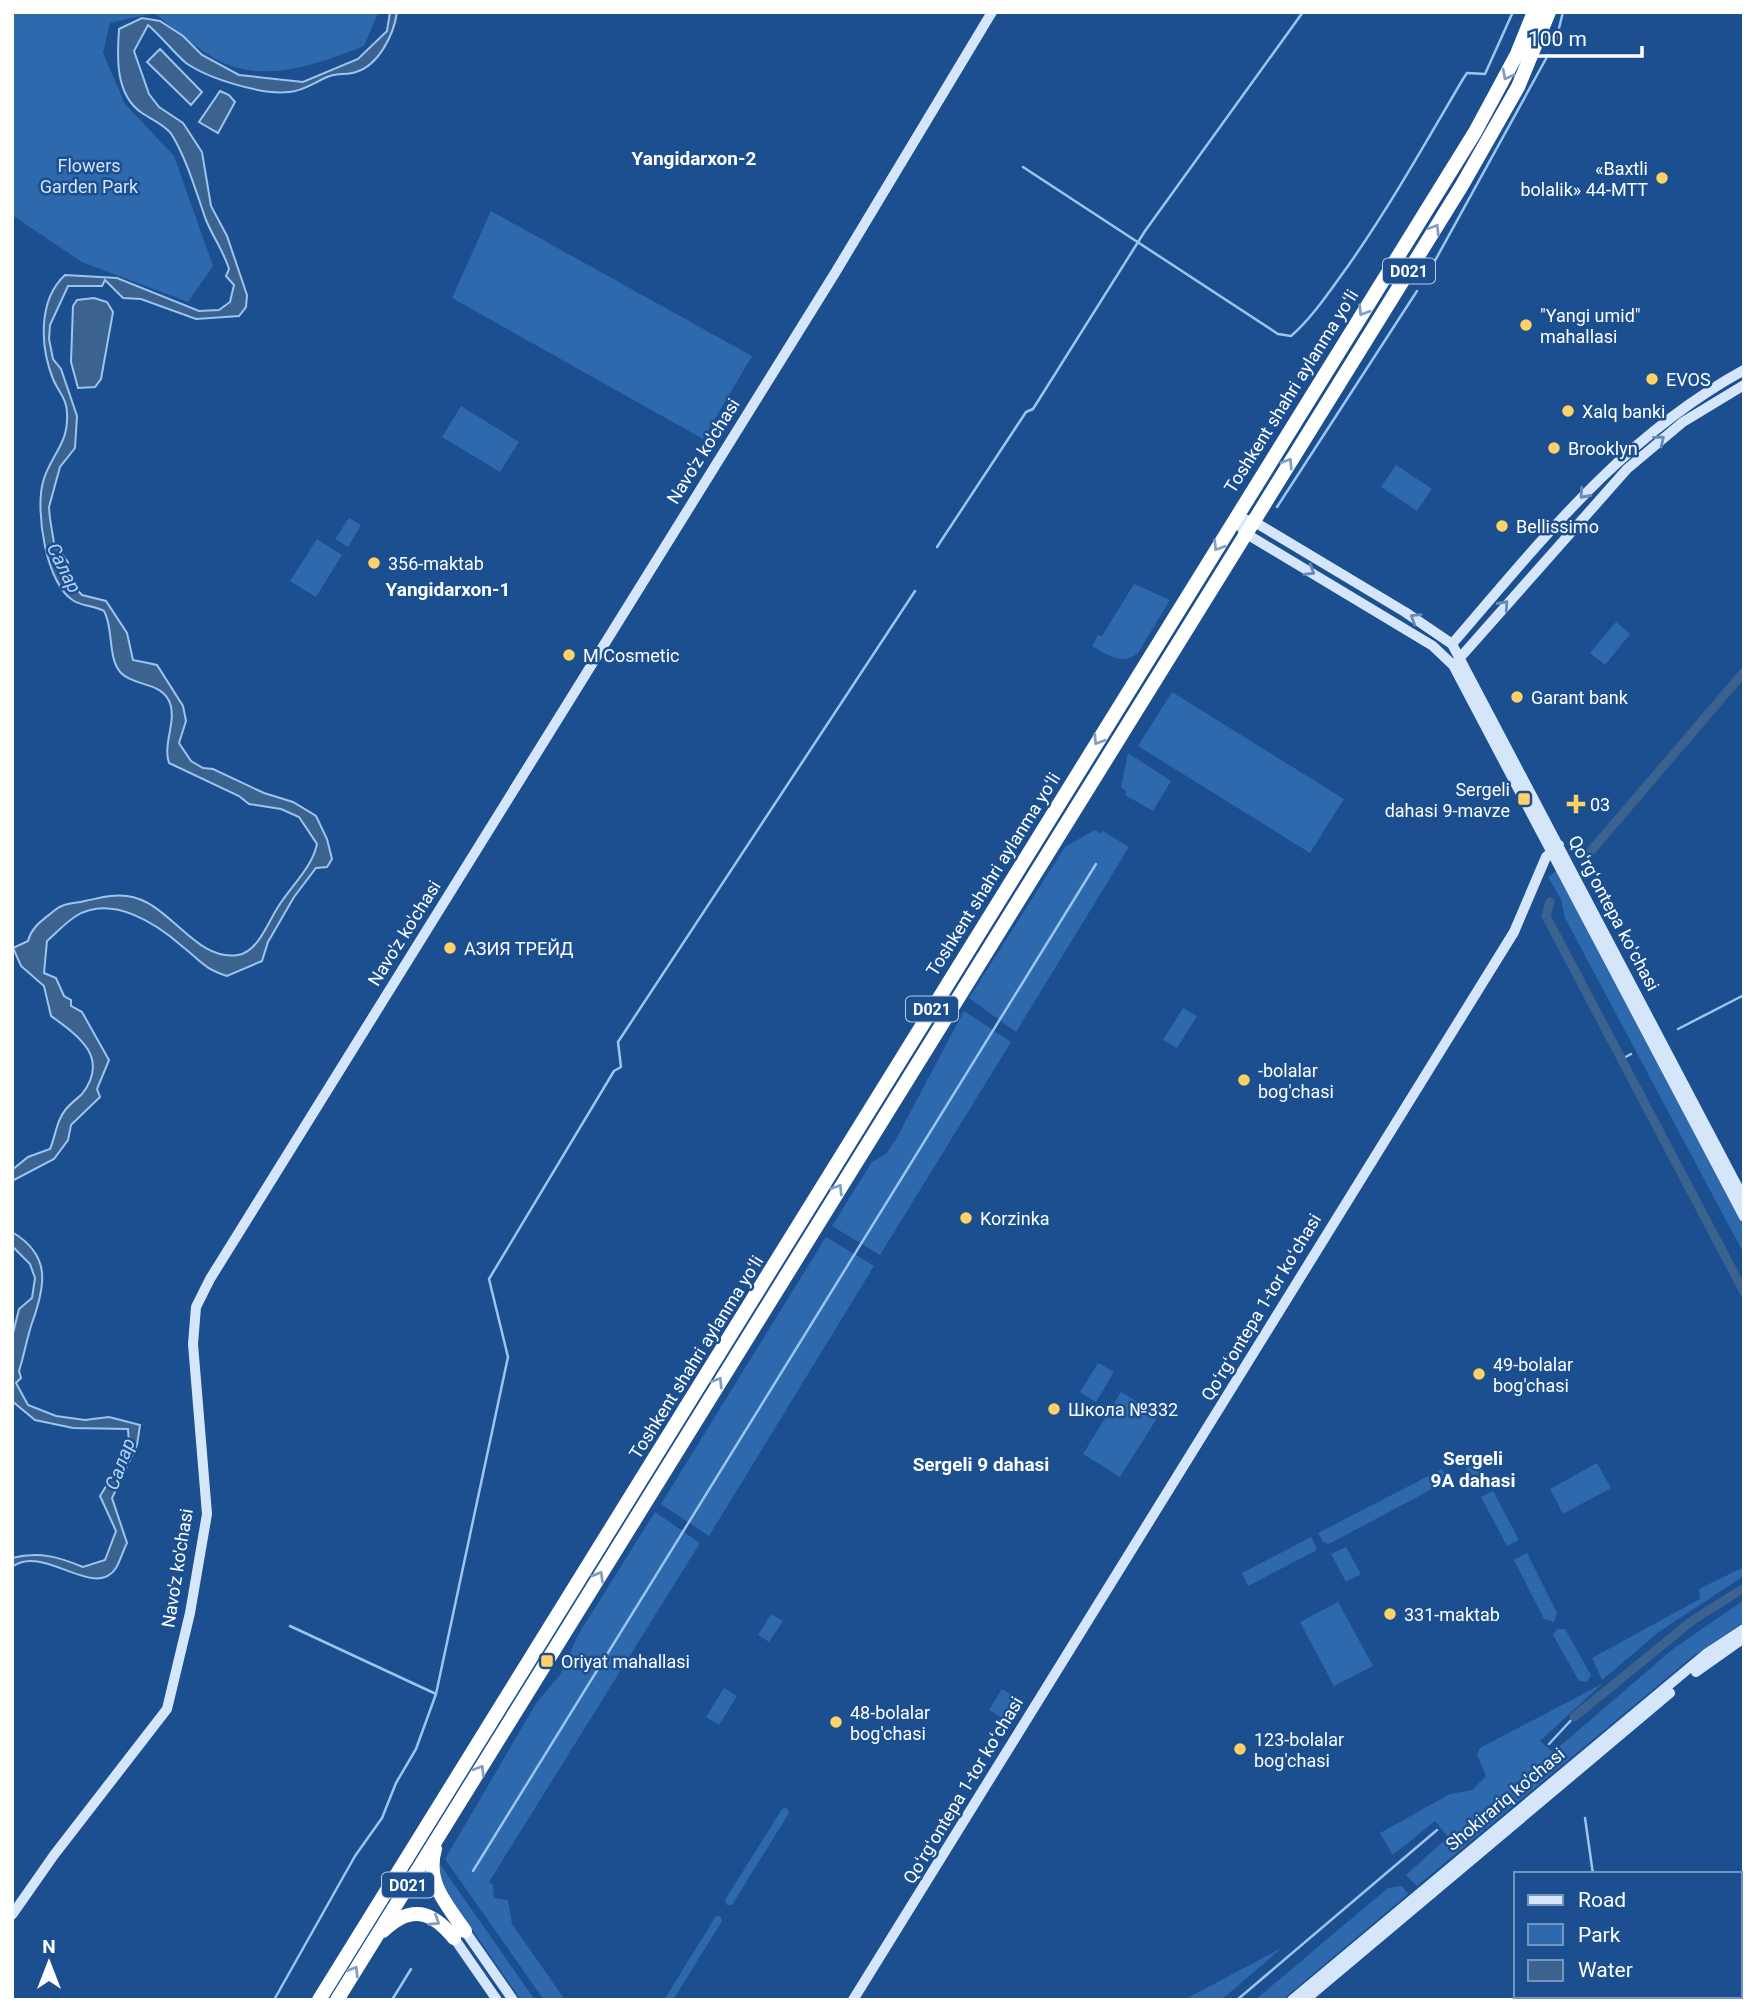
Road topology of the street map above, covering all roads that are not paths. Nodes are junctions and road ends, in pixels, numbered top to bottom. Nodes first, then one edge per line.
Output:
1 (992, 12) edge
2 (1534, 12) edge
3 (1549, 12) edge
4 (1446, 178) junction
5 (1461, 187) junction
6 (1392, 264) junction
7 (1407, 274) junction
8 (1744, 370) edge
9 (1744, 385) edge
10 (1235, 518) junction
11 (1249, 527) junction
12 (1452, 644) junction
13 (1457, 661) junction
14 (1554, 847) junction
15 (864, 1118) junction
16 (877, 1127) junction
17 (1744, 1199) edge
18 (1744, 1217) edge
19 (1744, 1629) edge
20 (1744, 1638) edge
21 (443, 1828) junction
22 (12, 1915) edge
23 (459, 1935) junction
24 (372, 1941) junction
25 (319, 2000) edge
26 (337, 2000) edge
27 (497, 2000) edge
28 (513, 2000) edge
29 (853, 2000) edge
30 (1292, 2000) edge
31 (1305, 2000) edge

1 - 22 main road, Navo'z ko'chasi
2 -> 4 highway, Toshkent shahri aylanma yoʻli / D021
3 - 5 highway, Toshkent shahri aylanma yoʻli / D021
4 - 5 highway
4 - 6 highway, Toshkent shahri aylanma yoʻli / D021
7 -> 5 highway, Toshkent shahri aylanma yoʻli / D021
6 - 7 highway
6 -> 10 highway, Toshkent shahri aylanma yoʻli / D021
11 -> 7 highway, Toshkent shahri aylanma yoʻli / D021
8 -> 12 main road
13 -> 9 main road
10 - 11 main road, Qoʻrgʻontepa koʻchasi
10 -> 15 highway, Toshkent shahri aylanma yoʻli / D021
12 -> 11 main road, Qoʻrgʻontepa koʻchasi
11 -> 13 main road, Qoʻrgʻontepa koʻchasi
11 - 16 highway, Toshkent shahri aylanma yoʻli / D021
12 - 13 main road, Qoʻrgʻontepa koʻchasi
13 - 14 main road, Qoʻrgʻontepa koʻchasi
14 - 17 main road, Qoʻrgʻontepa koʻchasi
14 - 18 main road, Qoʻrgʻontepa koʻchasi
14 - 29 main road, Qoʻrgʻontepa 1-tor koʻchasi
15 - 16 highway
15 - 25 highway, Toshkent shahri aylanma yoʻli / D021
21 -> 16 highway, Toshkent shahri aylanma yoʻli / D021
19 - 30 main road, Shokirariq ko'chasi
20 - 31 main road, Shokirariq ko'chasi
21 - 23 highway
21 - 24 highway, Toshkent shahri aylanma yoʻli / D021
24 -> 23 highway
23 - 27 main road
23 - 28 main road
26 -> 24 highway, Toshkent shahri aylanma yoʻli / D021

